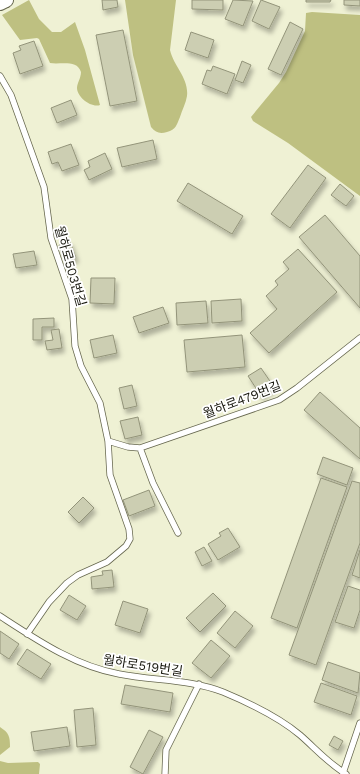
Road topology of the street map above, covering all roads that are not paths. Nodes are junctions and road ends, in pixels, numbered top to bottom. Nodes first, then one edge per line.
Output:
1 (6, 0) edge
2 (0, 3) edge
3 (0, 76) edge
4 (360, 338) edge
5 (108, 441) junction
6 (140, 448) junction
7 (178, 534) dead end
8 (0, 616) edge
9 (27, 634) junction
10 (199, 684) junction
11 (360, 723) edge
12 (345, 773) edge
13 (165, 774) edge

1 - 2 street
3 - 5 lane, 월하로503번길
4 - 6 lane, 월하로479번길
5 - 6 lane
5 - 9 lane, 월하로503번길
6 - 7 lane
8 - 9 lane, 월하로519번길
9 - 10 lane, 월하로519번길
10 - 12 lane, 월하로519번길
10 - 13 lane, 월하로519번길
11 - 12 lane

